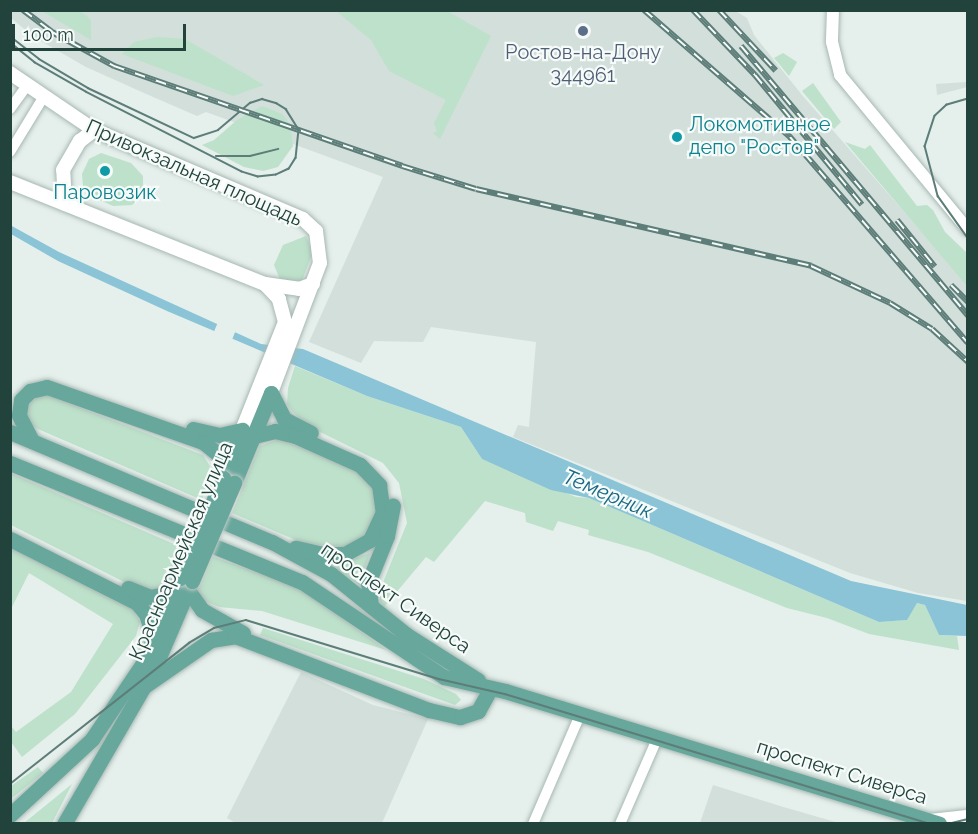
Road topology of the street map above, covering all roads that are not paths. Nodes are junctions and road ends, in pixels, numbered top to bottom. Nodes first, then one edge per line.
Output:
1 (833, 10) edge
2 (10, 73) edge
3 (27, 87) junction
4 (43, 98) junction
5 (10, 109) edge
6 (94, 130) junction
7 (10, 152) edge
8 (10, 182) edge
9 (65, 204) junction
10 (968, 230) edge
11 (265, 284) junction
12 (313, 284) junction
13 (289, 335) junction
14 (270, 385) junction
15 (10, 398) edge
16 (10, 432) edge
17 (248, 433) junction
18 (32, 441) junction
19 (10, 463) edge
20 (228, 477) junction
21 (10, 531) edge
22 (10, 539) edge
23 (272, 542) junction
24 (183, 585) junction
25 (371, 606) junction
26 (154, 638) junction
27 (143, 687) junction
28 (491, 688) junction
29 (444, 713) junction
30 (580, 715) junction
31 (657, 739) junction
32 (10, 815) edge
33 (968, 816) edge
34 (933, 822) edge
35 (64, 824) edge
36 (533, 824) edge
37 (620, 824) edge

1 - 10 street
2 - 3 main road, Привокзальная площадь
3 - 4 main road, Привокзальная площадь
3 - 5 street
4 - 6 main road, Привокзальная площадь
4 - 7 street
6 - 9 main road
6 - 12 main road, Привокзальная площадь
8 - 9 main road
9 - 11 main road
11 - 12 main road
11 - 13 main road
12 - 13 main road, Красноармейская улица
13 - 14 main road, Красноармейская улица
14 - 17 main road, Красноармейская улица
14 - 25 main road
15 - 17 main road
16 - 18 main road, проспект Сиверса
17 - 20 main road, Красноармейская улица
17 - 23 main road
18 - 20 main road
18 - 23 main road, проспект Сиверса
19 - 28 main road, проспект Сиверса
20 - 24 main road, Красноармейская улица, bridge
21 - 24 main road
22 - 26 main road
23 - 25 main road, проспект Сиверса
24 - 26 main road, Красноармейская улица
24 - 27 main road, Красноармейская улица
24 - 29 main road
25 - 28 main road, проспект Сиверса
26 - 32 main road, Красноармейская улица
27 - 29 main road
27 - 35 main road, Красноармейская улица
28 - 29 main road
28 - 30 main road, проспект Сиверса
30 - 31 main road, проспект Сиверса
30 - 36 street
31 - 34 main road, проспект Сиверса
31 - 37 street
33 - 34 street

